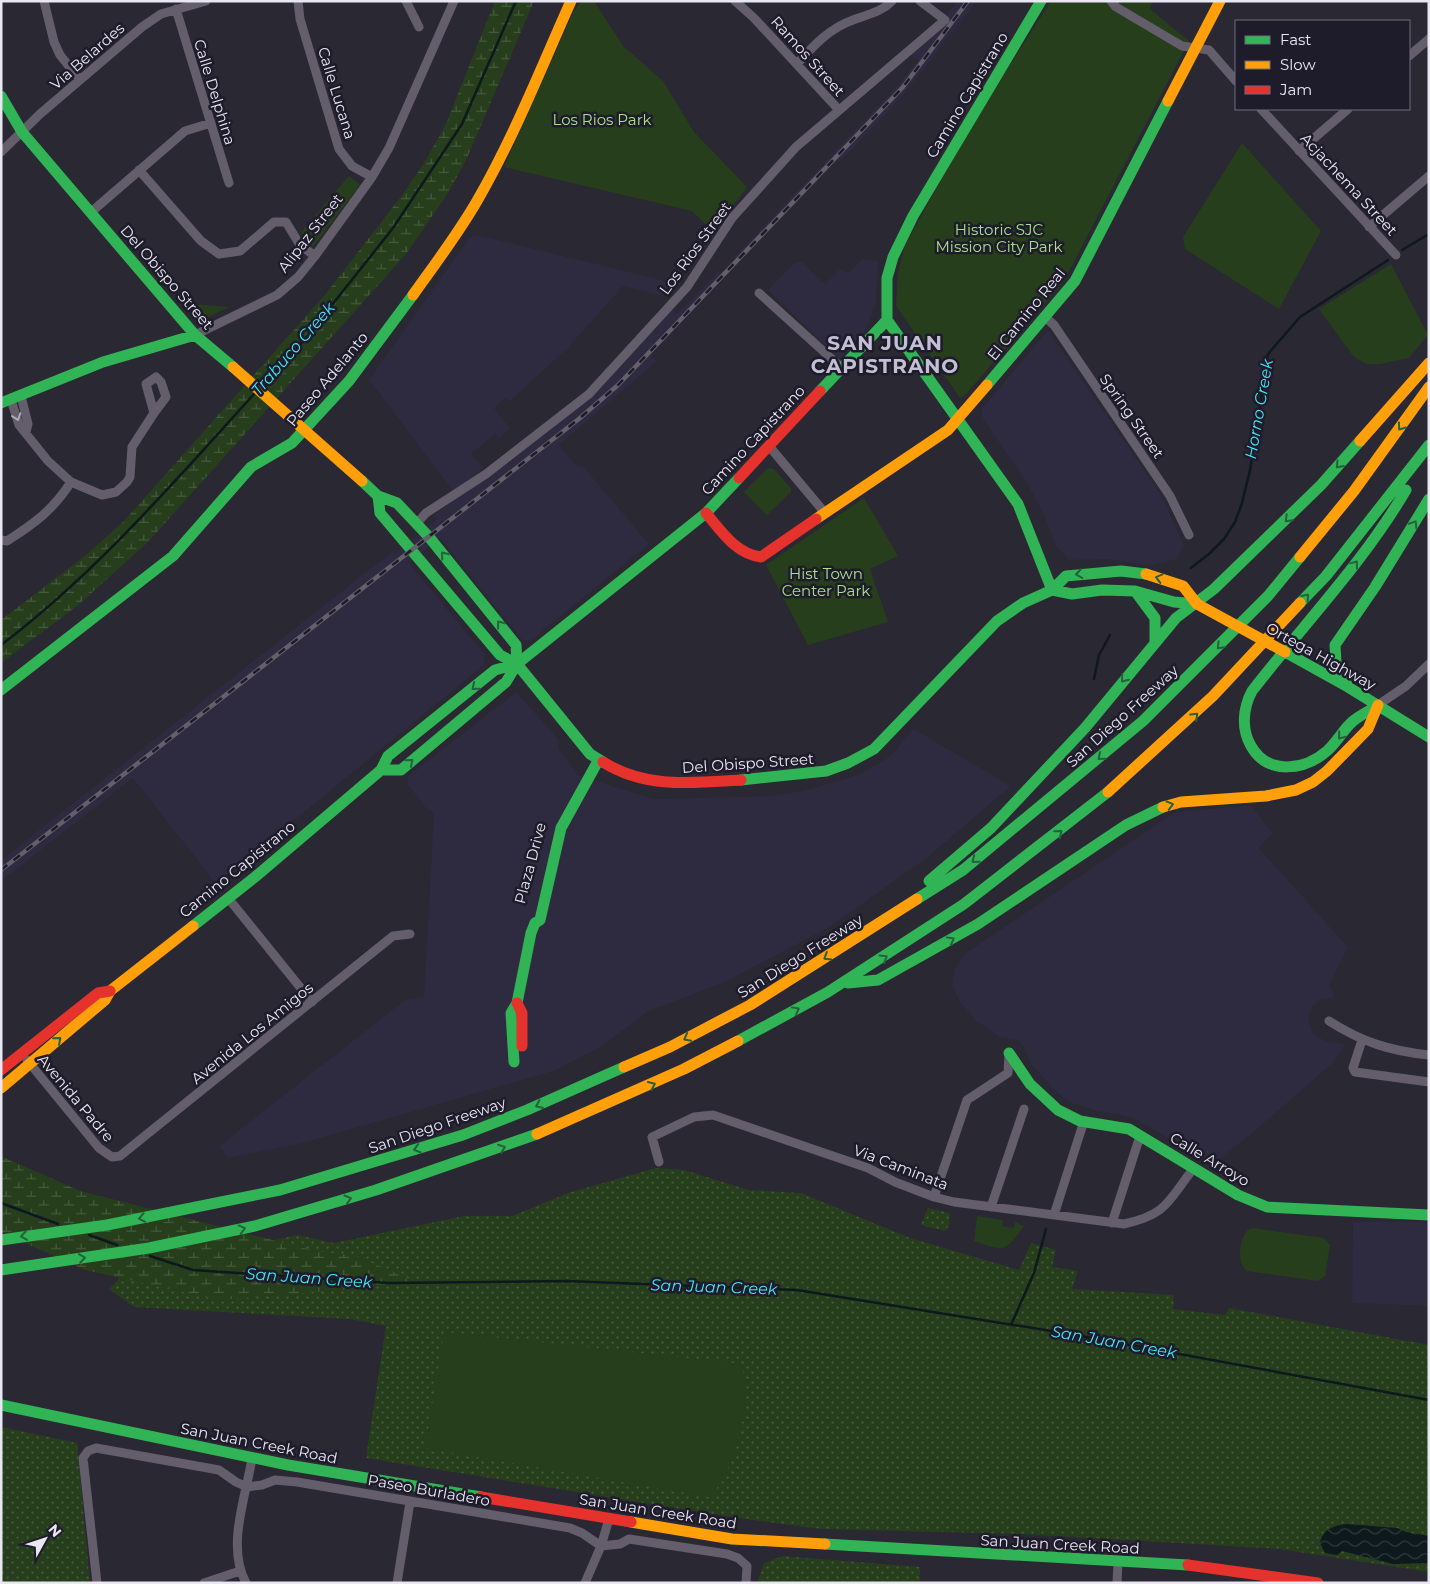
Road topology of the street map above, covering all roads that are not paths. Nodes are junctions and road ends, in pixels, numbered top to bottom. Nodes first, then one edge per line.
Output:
1 (44, 1) edge
2 (206, 1) edge
3 (298, 1) edge
4 (406, 1) edge
5 (454, 1) edge
6 (571, 1) edge
7 (735, 1) edge
8 (892, 1) edge
9 (920, 1) edge
10 (1041, 1) edge
11 (1111, 1) edge
12 (1220, 1) edge
13 (176, 9) junction
14 (419, 27) dead end
15 (1429, 39) edge
16 (1196, 48) junction
17 (1410, 55) edge
18 (798, 63) junction
19 (80, 80) junction
20 (1235, 80) edge
21 (1, 96) edge
22 (839, 110) junction
23 (1262, 110) edge
24 (1347, 110) edge
25 (211, 122) junction
26 (22, 132) junction
27 (1299, 151) junction
28 (1, 152) edge
29 (140, 170) junction
30 (1429, 176) edge
31 (372, 177) junction
32 (229, 183) dead end
33 (90, 213) junction
34 (1370, 227) junction
35 (1396, 255) dead end
36 (314, 256) junction
37 (759, 293) dead end
38 (1046, 318) junction
39 (887, 320) junction
40 (194, 335) junction
41 (1429, 363) edge
42 (843, 369) junction
43 (1429, 387) edge
44 (11, 400) edge
45 (154, 412) dead end
46 (957, 419) junction
47 (305, 429) junction
48 (769, 446) junction
49 (1429, 446) edge
50 (71, 482) junction
51 (378, 496) junction
52 (1429, 499) edge
53 (706, 512) junction
54 (825, 514) junction
55 (416, 523) junction
56 (1189, 535) dead end
57 (1, 540) edge
58 (1052, 590) junction
59 (1135, 591) junction
60 (1196, 604) junction
61 (1155, 642) junction
62 (517, 664) junction
63 (1429, 664) edge
64 (1348, 687) junction
65 (1, 690) edge
66 (1378, 705) junction
67 (1429, 737) edge
68 (598, 761) junction
69 (382, 770) junction
70 (228, 898) junction
71 (884, 922) junction
72 (410, 934) dead end
73 (843, 984) junction
74 (110, 990) junction
75 (312, 1002) junction
76 (1330, 1021) dead end
77 (1362, 1040) junction
78 (1009, 1053) joint
79 (21, 1054) junction
80 (1429, 1056) edge
81 (518, 1062) dead end
82 (30, 1064) junction
83 (1, 1070) edge
84 (1429, 1082) edge
85 (1, 1088) edge
86 (1024, 1109) dead end
87 (1084, 1122) junction
88 (1140, 1136) junction
89 (112, 1157) joint
90 (659, 1162) dead end
91 (1194, 1168) junction
92 (934, 1197) junction
93 (991, 1207) junction
94 (1054, 1215) junction
95 (1429, 1216) edge
96 (1112, 1223) junction
97 (1, 1240) edge
98 (1, 1270) edge
99 (1, 1405) edge
100 (252, 1458) junction
101 (246, 1487) junction
102 (410, 1502) junction
103 (609, 1519) junction
104 (601, 1546) junction
105 (1118, 1563) junction
106 (240, 1571) junction
107 (746, 1582) edge
108 (96, 1583) edge
109 (204, 1583) edge
110 (246, 1583) edge
111 (397, 1583) edge
112 (585, 1583) edge
113 (1117, 1583) edge
114 (1318, 1583) edge

1 - 19 street
2 - 13 street, Via Belardes
3 - 31 street, Calle Lucana
4 - 14 street
5 - 31 street, Alipaz Street
6 - 47 main road, Paseo Adelanto
7 - 18 street, Ramos Street
8 - 18 street
9 - 22 street, Los Rios Street
10 - 39 main road, Camino Capistrano
11 - 16 street
12 - 16 main road, El Camino Real
13 - 19 street, Via Belardes
13 - 25 street, Calle Delphina
15 - 17 street
16 - 20 street
16 - 38 main road, El Camino Real
18 - 22 street, Ramos Street
19 - 26 street, Via Belardes
21 - 26 main road, Del Obispo Street
22 - 55 street, Los Rios Street
23 - 27 street, Acjachema Street
24 - 27 street
25 - 29 street
25 - 32 street, Calle Delphina
26 - 28 street, Via Belardes
26 - 33 main road, Del Obispo Street
27 - 34 street, Acjachema Street
29 - 33 street
29 - 36 street
30 - 34 street
31 - 36 street, Alipaz Street
33 - 40 main road, Del Obispo Street
34 - 35 street, Acjachema Street
36 - 40 street, Alipaz Street
37 - 42 street
38 - 46 main road, El Camino Real
38 - 56 street, Spring Street
39 - 42 main road, Camino Capistrano
39 - 46 main road
40 - 44 main road, Alipaz Street
40 - 47 main road, Del Obispo Street
41 -> 60 main road
42 - 48 main road, Camino Capistrano
43 -> 71 main road, San Diego Freeway
44 - 50 street
45 - 50 street
46 - 54 main road, El Camino Real
46 - 58 main road
47 - 51 main road, Del Obispo Street
47 - 65 main road, Paseo Adelanto
48 - 53 main road, Camino Capistrano
48 - 54 street
66 -> 49 main road
73 -> 49 main road
50 - 57 street
51 - 55 main road, Del Obispo Street
51 - 62 main road, Del Obispo Street
64 -> 52 main road
53 - 54 main road, El Camino Real
53 - 62 main road, Camino Capistrano
62 -> 55 main road, Del Obispo Street
58 - 59 main road, Ortega Highway
60 -> 58 main road, Ortega Highway
58 - 68 main road, Del Obispo Street
59 - 60 main road, Ortega Highway
59 - 61 main road
60 - 61 main road
60 - 64 main road, Ortega Highway
61 -> 71 main road
62 - 68 main road, Del Obispo Street
62 -> 69 main road, Camino Capistrano
69 -> 62 main road, Camino Capistrano
63 - 66 street
64 - 66 main road, Ortega Highway
66 - 67 main road, Ortega Highway
73 -> 66 main road
68 - 81 main road, Plaza Drive
69 - 70 main road, Camino Capistrano
70 - 74 main road, Camino Capistrano
70 - 75 street
71 -> 97 main road, San Diego Freeway
72 - 75 street, Avenida Los Amigos
98 -> 73 main road
74 - 79 main road, Camino Capistrano
82 -> 74 main road, Camino Capistrano
75 - 89 street, Avenida Los Amigos
76 - 77 street
77 - 80 street
77 - 84 street
78 - 87 main road, Calle Arroyo
78 - 92 street
79 - 82 street, Avenida Padre
79 - 83 main road, Camino Capistrano
82 - 85 main road, Camino Capistrano
82 - 89 street, Avenida Padre
86 - 93 street
87 - 88 main road, Calle Arroyo
87 - 94 street
88 - 91 main road, Calle Arroyo
88 - 96 street
90 - 92 street, Via Caminata
91 - 95 main road, Calle Arroyo
91 - 96 street, Via Caminata
92 - 93 street, Via Caminata
93 - 94 street, Via Caminata
94 - 96 street, Via Caminata
99 - 100 main road, San Juan Creek Road
100 - 101 street
100 - 103 main road, San Juan Creek Road
101 - 102 street, Paseo Burladero
101 - 106 street
101 - 108 street
102 - 104 street, Paseo Burladero
102 - 111 street
103 - 104 street
103 - 105 main road, San Juan Creek Road
104 - 107 street
104 - 112 street
105 - 113 street
105 - 114 main road, San Juan Creek Road
106 - 109 street
106 - 110 street

